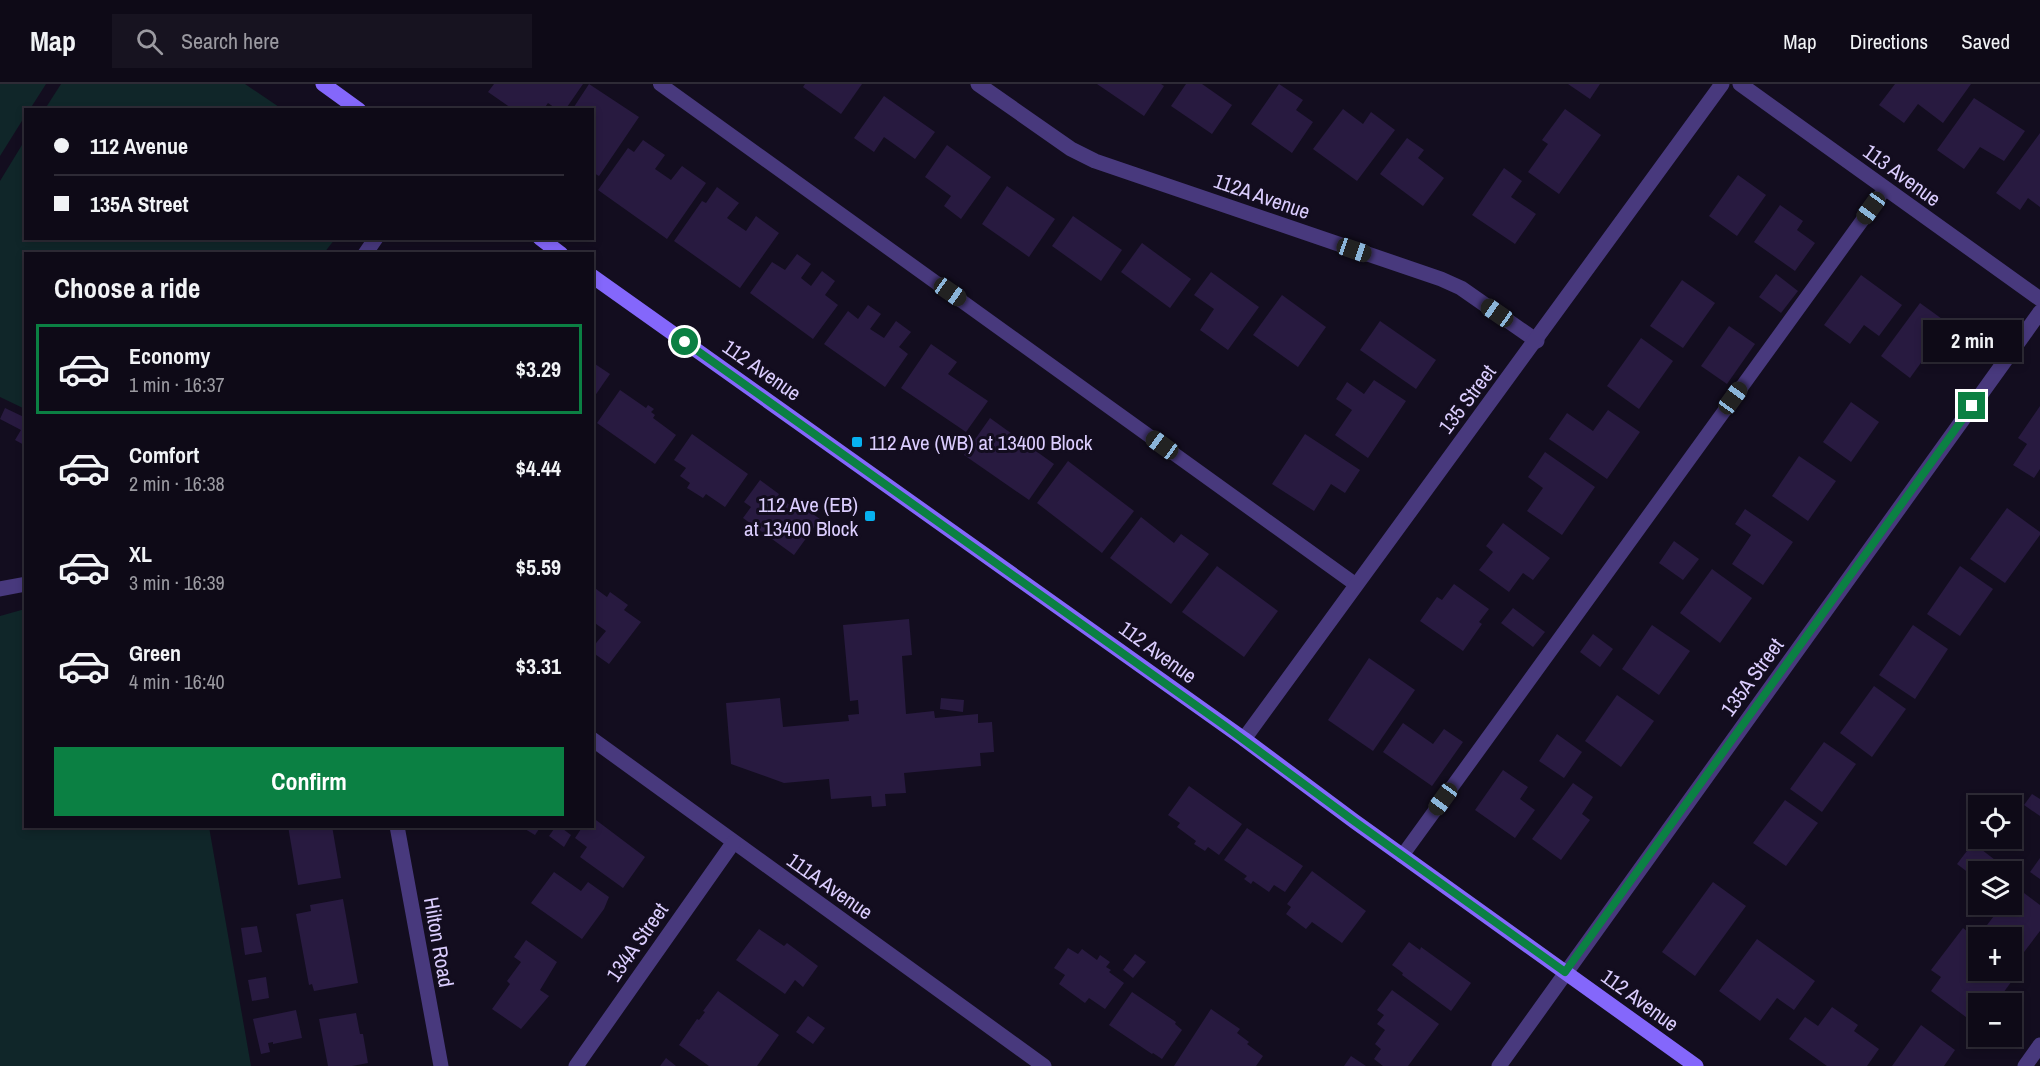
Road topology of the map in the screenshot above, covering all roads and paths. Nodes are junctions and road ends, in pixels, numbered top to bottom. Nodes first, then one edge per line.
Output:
1 (323, 84) edge
2 (660, 84) edge
3 (978, 84) edge
4 (1722, 84) edge
5 (1740, 84) edge
6 (356, 108) edge
7 (1885, 189) junction
8 (543, 240) edge
9 (558, 252) edge
10 (594, 277) edge
11 (2040, 299) edge
12 (2040, 312) edge
13 (1537, 340) junction
14 (24, 584) edge
15 (1356, 584) junction
16 (0, 589) edge
17 (1244, 739) junction
18 (594, 740) edge
19 (397, 828) edge
20 (733, 843) junction
21 (1402, 856) junction
22 (1565, 972) junction
23 (2040, 1045) edge
24 (441, 1066) edge
25 (576, 1066) edge
26 (1044, 1066) edge
27 (1499, 1066) edge
28 (1696, 1066) edge
29 (2025, 1066) edge

1 - 6 main road
2 - 15 lane
3 - 13 street, 112A Avenue
4 - 13 street, 135 Street
5 - 7 street, 113 Avenue
7 - 11 street, 113 Avenue
7 - 21 lane
8 - 9 main road
10 - 17 main road, 112 Avenue
12 - 22 street, 135A Street
13 - 15 street, 135 Street
14 - 16 street
15 - 17 street, 135 Street
17 - 21 main road, 112 Avenue
18 - 20 street, 111A Avenue
19 - 24 street, Hilton Road
20 - 25 street, 134A Street
20 - 26 street, 111A Avenue
21 - 22 main road, 112 Avenue
22 - 27 street, 135A Street
22 - 28 main road, 112 Avenue
23 - 29 street

